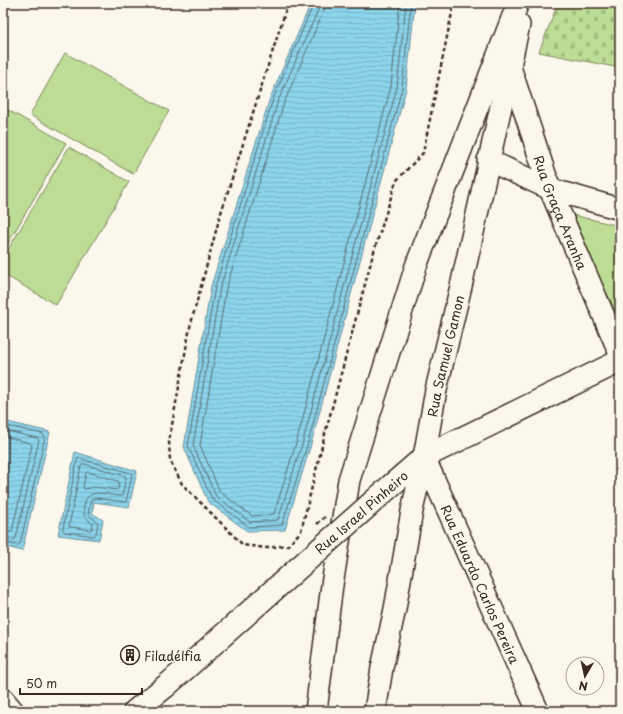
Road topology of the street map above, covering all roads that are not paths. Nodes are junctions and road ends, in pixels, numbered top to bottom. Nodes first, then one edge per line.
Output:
1 (518, 3) edge
2 (523, 3) edge
3 (510, 67) junction
4 (488, 160) junction
5 (550, 189) junction
6 (620, 209) edge
7 (620, 354) edge
8 (620, 361) edge
9 (424, 457) junction
10 (3, 699) edge
11 (13, 711) edge
12 (135, 711) edge
13 (316, 711) edge
14 (375, 711) edge
15 (538, 711) edge

1 - 13 street
2 - 3 street, Rua Samuel Gamon
3 - 4 street, Rua Samuel Gamon
3 - 5 street, Rua Graça Aranha
4 - 5 street
4 - 9 street, Rua Samuel Gamon
5 - 6 street
5 - 7 street, Rua Graça Aranha
8 - 9 main road, Rua Israel Pinheiro
9 - 12 main road, Rua Israel Pinheiro, bridge
9 - 14 street, Rua Samuel Gamon
9 - 15 street, Rua Eduardo Carlos Pereira
10 - 11 street

